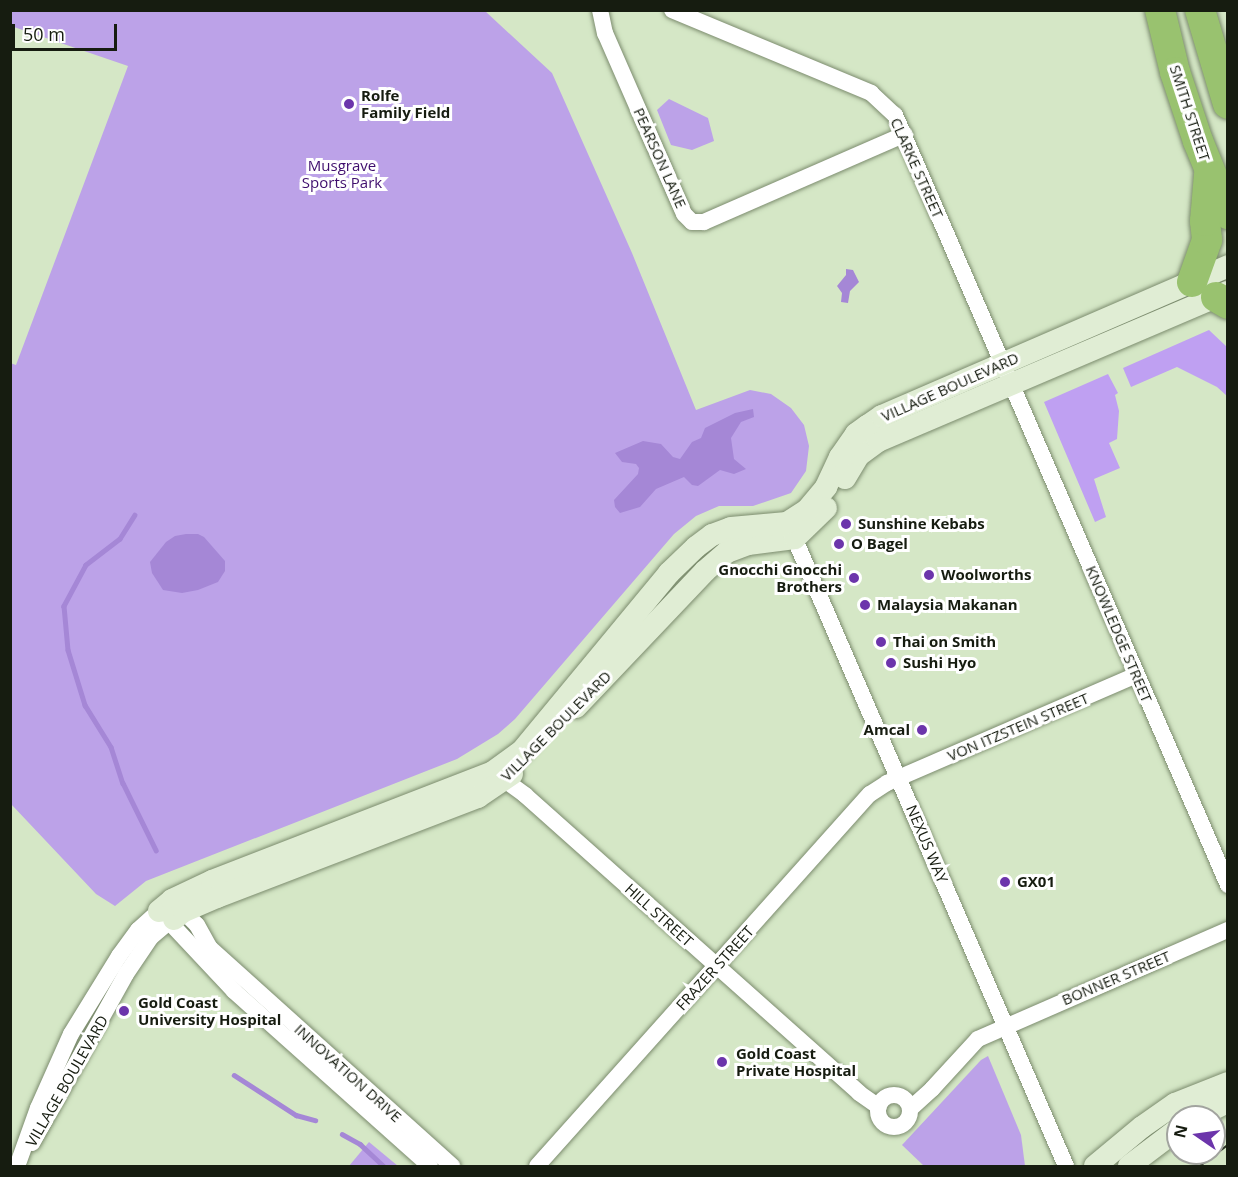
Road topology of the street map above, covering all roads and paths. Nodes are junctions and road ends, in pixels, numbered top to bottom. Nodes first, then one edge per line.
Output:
1 (600, 10) edge
2 (672, 10) edge
3 (1160, 10) edge
4 (1200, 10) edge
5 (1227, 104) edge
6 (905, 134) junction
7 (1210, 172) junction
8 (1227, 214) edge
9 (1227, 267) edge
10 (1216, 294) edge
11 (1007, 373) junction
12 (791, 530) junction
13 (1136, 675) junction
14 (500, 776) junction
15 (899, 778) junction
16 (1227, 885) edge
17 (171, 911) junction
18 (1227, 930) edge
19 (717, 966) junction
20 (1005, 1026) junction
21 (1227, 1083) edge
22 (879, 1107) junction
23 (910, 1109) junction
24 (1166, 1138) edge
25 (15, 1162) edge
26 (430, 1167) edge
27 (452, 1167) edge
28 (537, 1167) edge
29 (1066, 1167) edge
30 (1095, 1167) edge
31 (1129, 1167) edge

1 - 6 street, PEARSON LANE
2 - 6 street, CLARKE STREET
3 - 7 highway, SMITH STREET
4 - 5 highway
6 - 11 street, CLARKE STREET
7 - 8 highway, SMITH STREET
7 - 10 highway
9 - 10 street, VILLAGE BOULEVARD
10 - 11 street, VILLAGE BOULEVARD
11 - 12 street, VILLAGE BOULEVARD
11 - 13 street, KNOWLEDGE STREET
12 - 14 street, VILLAGE BOULEVARD
12 - 15 street, NEXUS WAY
13 - 15 street, VON ITZSTEIN STREET
13 - 16 street, KNOWLEDGE STREET
14 - 17 street, VILLAGE BOULEVARD
14 - 19 street, HILL STREET
15 - 19 street, FRAZER STREET
15 - 20 street, NEXUS WAY
17 - 25 street, VILLAGE BOULEVARD
17 - 26 street, INNOVATION DRIVE
17 - 27 street, INNOVATION DRIVE
18 - 20 street, BONNER STREET
19 - 22 street, HILL STREET
19 - 28 street, FRAZER STREET
20 - 23 street
20 - 29 street, NEXUS WAY
21 - 30 street
22 - 23 street
22 - 23 street
24 - 31 street

